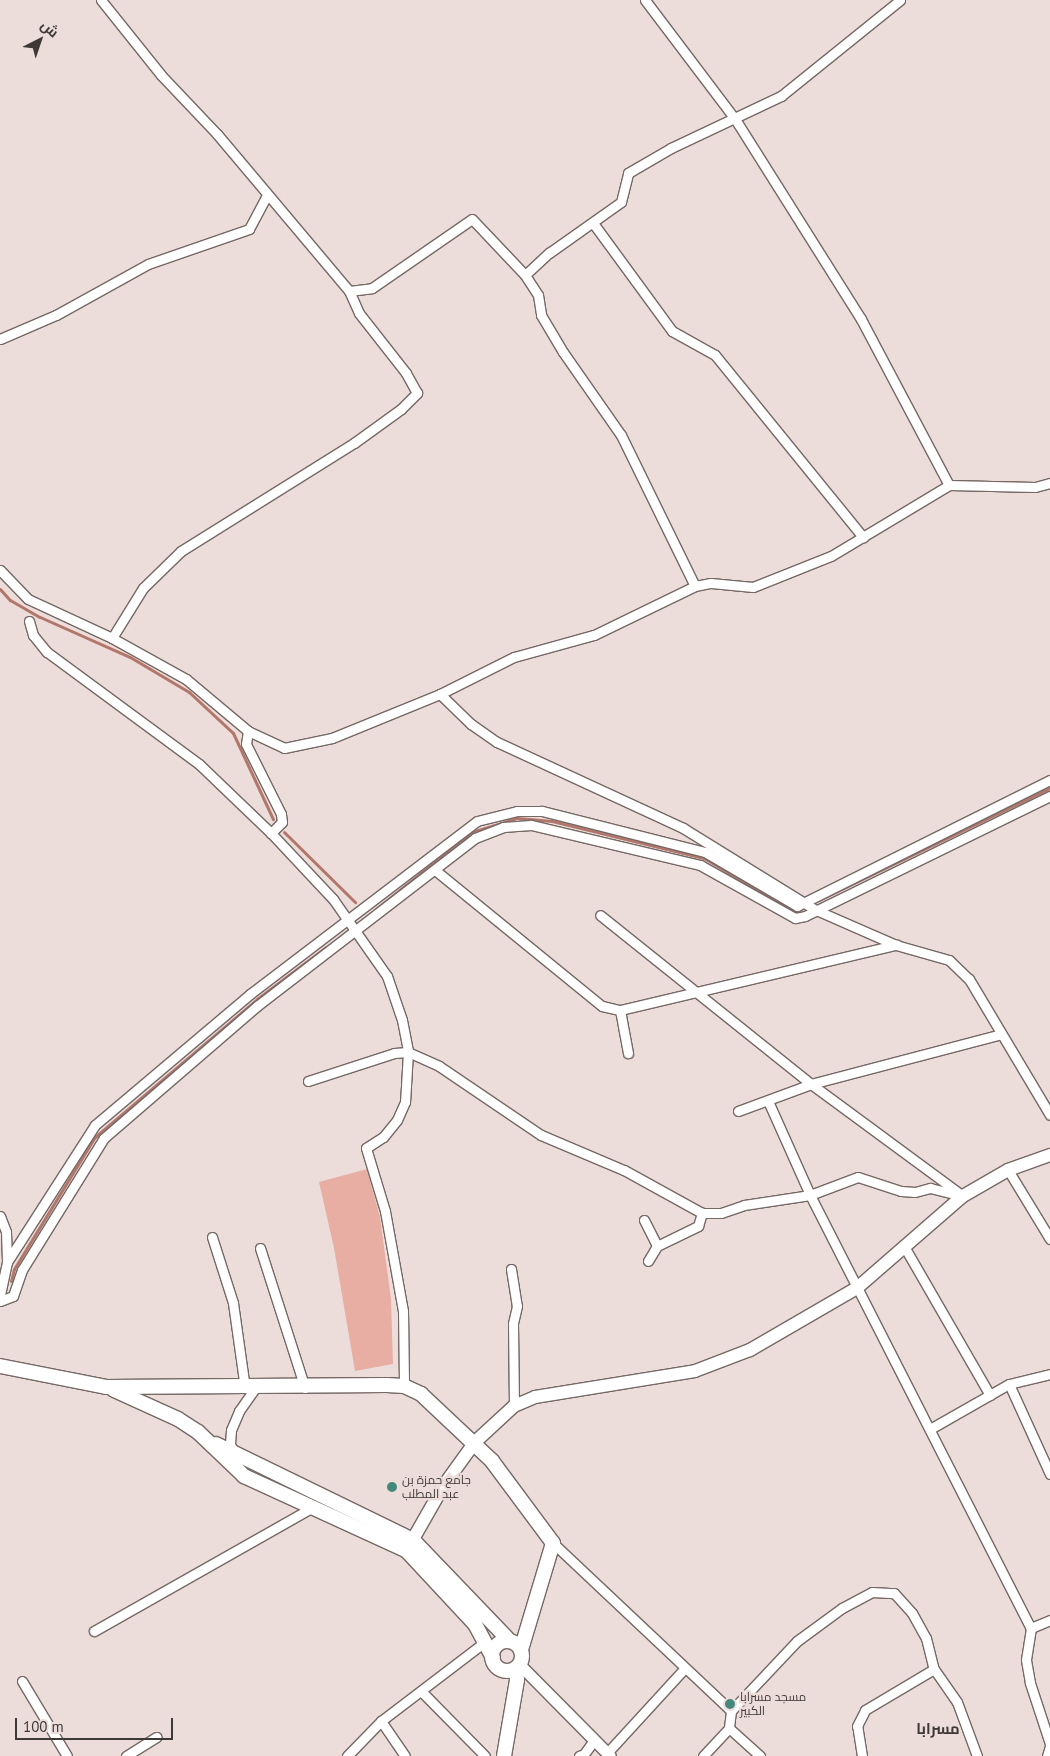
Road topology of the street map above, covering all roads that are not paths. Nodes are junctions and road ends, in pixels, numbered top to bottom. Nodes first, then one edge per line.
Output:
1 (101, 0) edge
2 (645, 0) edge
3 (900, 0) edge
4 (735, 119) junction
5 (267, 195) junction
6 (593, 223) junction
7 (525, 275) junction
8 (349, 291) junction
9 (0, 339) edge
10 (1050, 482) edge
11 (949, 485) junction
12 (863, 537) junction
13 (0, 570) edge
14 (695, 586) junction
15 (30, 621) dead end
16 (112, 638) junction
17 (440, 694) junction
18 (248, 731) junction
19 (1050, 780) edge
20 (1050, 796) edge
21 (271, 833) junction
22 (435, 870) junction
23 (804, 902) junction
24 (816, 910) junction
25 (600, 915) dead end
26 (349, 921) junction
27 (356, 932) junction
28 (896, 945) junction
29 (700, 994) junction
30 (620, 1010) junction
31 (1002, 1034) junction
32 (408, 1052) junction
33 (628, 1052) dead end
34 (308, 1081) dead end
35 (811, 1084) junction
36 (768, 1101) junction
37 (738, 1111) dead end
38 (1050, 1115) edge
39 (1050, 1155) edge
40 (1008, 1170) junction
41 (810, 1195) junction
42 (963, 1196) junction
43 (702, 1213) junction
44 (0, 1216) edge
45 (644, 1220) dead end
46 (212, 1237) dead end
47 (1050, 1239) edge
48 (657, 1246) junction
49 (260, 1248) dead end
50 (905, 1248) junction
51 (648, 1261) dead end
52 (7, 1262) junction
53 (511, 1269) dead end
54 (857, 1288) junction
55 (0, 1295) edge
56 (0, 1302) edge
57 (0, 1366) edge
58 (1050, 1374) edge
59 (1009, 1384) junction
60 (404, 1386) junction
61 (106, 1387) junction
62 (250, 1388) junction
63 (305, 1388) junction
64 (990, 1395) junction
65 (514, 1406) junction
66 (930, 1429) junction
67 (204, 1438) junction
68 (475, 1442) junction
69 (235, 1454) junction
70 (1050, 1474) edge
71 (313, 1506) junction
72 (553, 1544) junction
73 (410, 1545) junction
74 (1050, 1620) edge
75 (1031, 1628) junction
76 (94, 1631) dead end
77 (486, 1640) junction
78 (515, 1646) junction
79 (492, 1658) junction
80 (518, 1666) junction
81 (684, 1669) junction
82 (934, 1669) junction
83 (22, 1681) dead end
84 (420, 1691) junction
85 (731, 1711) junction
86 (381, 1721) junction
87 (729, 1728) junction
88 (157, 1737) dead end
89 (594, 1740) junction
90 (1050, 1745) edge
91 (609, 1755) edge
92 (67, 1756) edge
93 (126, 1756) edge
94 (347, 1756) edge
95 (405, 1756) edge
96 (485, 1756) edge
97 (504, 1756) edge
98 (579, 1756) edge
99 (703, 1756) edge
100 (760, 1756) edge
101 (862, 1756) edge
102 (977, 1756) edge
103 (1047, 1756) edge

1 - 5 street
2 - 4 street
3 - 4 street
4 - 6 street
4 - 11 street
5 - 8 street
5 - 9 street
6 - 7 street
6 - 12 street
7 - 8 street
7 - 14 street
8 - 16 street
10 - 11 street
11 - 12 street
12 - 14 street
13 - 16 street
14 - 17 street
15 - 21 street
16 - 18 street
17 - 18 street
17 - 23 street
18 - 21 street
19 - 23 street
20 - 24 street
21 - 26 street
22 - 24 street
22 - 27 street
22 - 30 street
23 - 24 street
23 - 26 street
24 - 28 street
25 - 29 street
26 - 27 street
26 - 52 street
27 - 32 street
27 - 56 street
28 - 29 street
28 - 31 street
29 - 30 street
29 - 35 street
30 - 33 street
31 - 35 street
31 - 38 street
32 - 34 street
32 - 43 street
32 - 60 street
35 - 36 street
35 - 42 street
36 - 37 street
36 - 41 street
39 - 40 main road
40 - 42 main road
40 - 47 street
41 - 42 street
41 - 43 street
41 - 54 street
42 - 50 main road
43 - 48 street
44 - 52 street
45 - 48 street
46 - 62 street
48 - 51 street
49 - 63 street
50 - 54 main road
50 - 64 street
52 - 55 street
53 - 65 street
54 - 65 main road
54 - 66 street
57 - 61 main road
58 - 59 street
59 - 64 street
59 - 70 street
60 - 63 main road
60 - 68 main road
61 - 62 main road
61 - 67 main road
62 - 63 main road
62 - 69 street
64 - 66 street
65 - 68 main road
66 - 75 street
67 - 69 main road
67 - 71 main road
68 - 72 main road
68 - 73 main road
69 - 73 main road
71 - 73 main road
71 - 76 street
72 - 78 main road
72 - 81 street
73 - 77 main road
73 - 78 main road
74 - 75 street
75 - 90 street
77 - 79 main road
77 - 84 street
78 - 79 main road
78 - 80 main road
79 - 80 main road
80 - 89 street
80 - 97 main road
81 - 85 street
81 - 91 street
82 - 85 street
82 - 101 street
82 - 102 street
83 - 92 street
84 - 86 street
84 - 96 street
85 - 87 street
86 - 94 street
86 - 95 street
87 - 99 street
87 - 100 street
88 - 93 street
89 - 91 street
89 - 98 street
90 - 103 street

